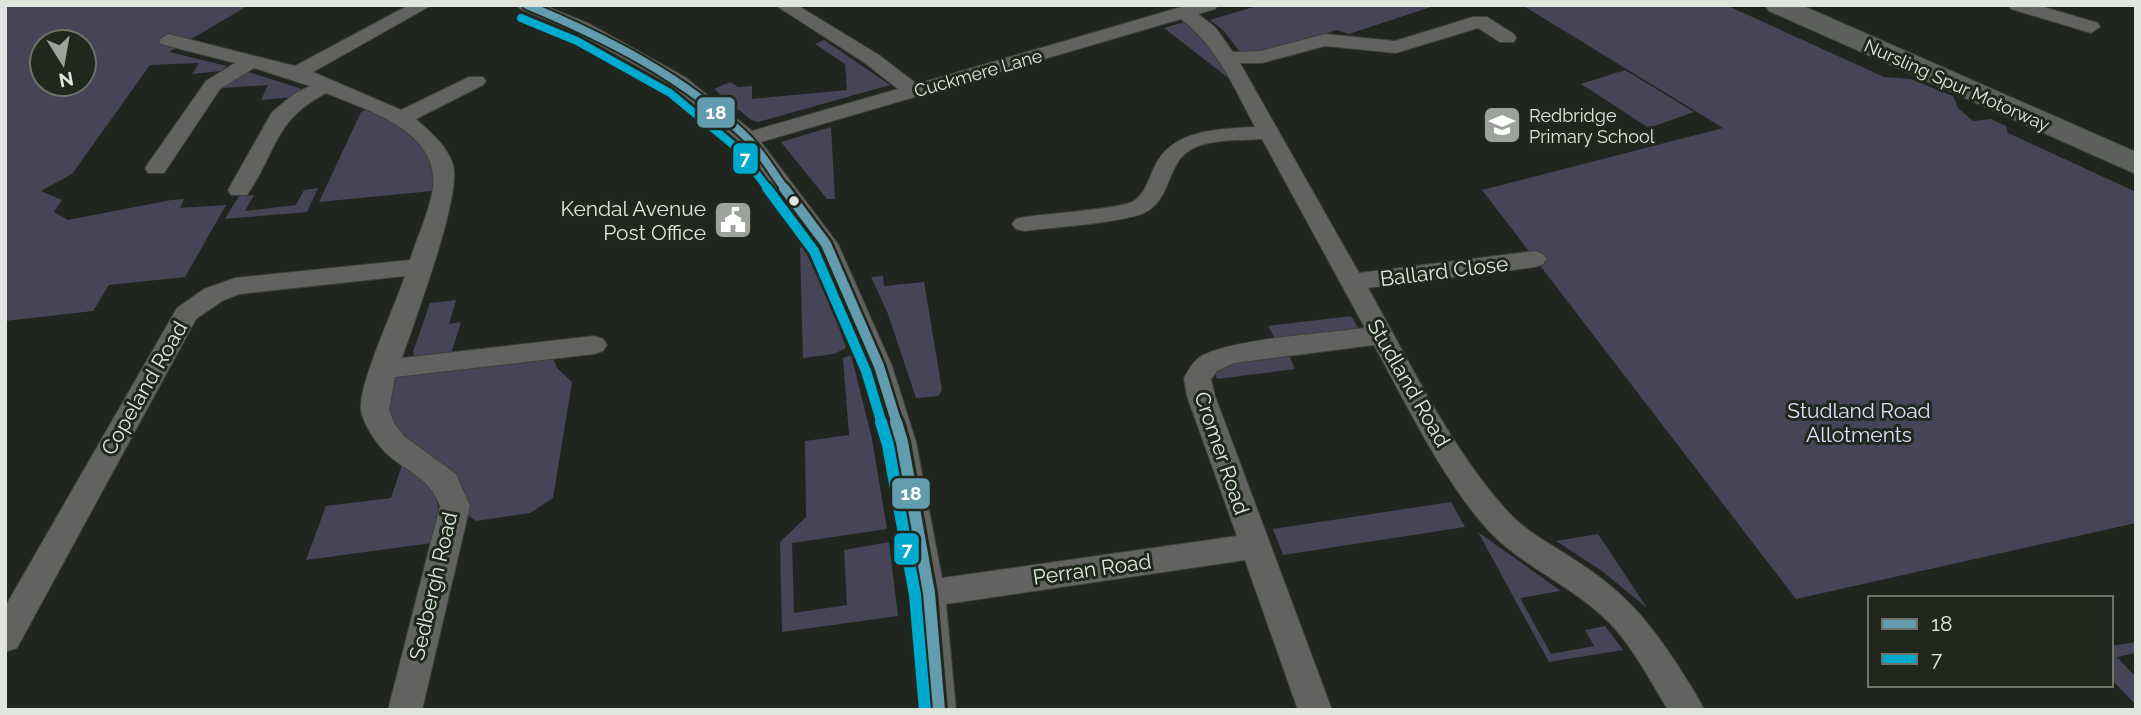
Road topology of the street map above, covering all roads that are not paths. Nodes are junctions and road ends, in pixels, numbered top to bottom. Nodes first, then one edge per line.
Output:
1 (423, 5) edge
2 (526, 5) edge
3 (784, 5) edge
4 (1778, 5) edge
5 (1818, 5) edge
6 (2017, 5) edge
7 (1458, 8) dead end
8 (1197, 9) edge
9 (1480, 21) junction
10 (2091, 27) dead end
11 (1507, 38) dead end
12 (168, 40) dead end
13 (1227, 58) junction
14 (251, 61) junction
15 (297, 73) junction
16 (476, 81) dead end
17 (324, 86) junction
18 (915, 92) junction
19 (402, 118) junction
20 (1269, 132) junction
21 (748, 139) junction
22 (2136, 143) edge
23 (2136, 164) edge
24 (156, 168) dead end
25 (239, 190) dead end
26 (1024, 223) dead end
27 (1535, 259) dead end
28 (419, 267) junction
29 (1352, 282) junction
30 (1381, 335) junction
31 (577, 353) dead end
32 (384, 369) junction
33 (1255, 546) junction
34 (929, 593) junction
35 (5, 638) edge
36 (405, 710) edge
37 (939, 710) edge
38 (1315, 710) edge
39 (1687, 710) edge

1 - 15 street
2 - 21 street
3 - 18 street
4 - 23 highway, Nursling Spur Motorway
5 - 22 highway, Nursling Spur Motorway
6 - 10 street
7 - 9 street
8 - 13 street, Studland Road
8 - 18 street, Cuckmere Lane
9 - 11 street
9 - 13 street
12 - 14 street, Sedbergh Road
13 - 20 street, Studland Road
14 - 15 street, Sedbergh Road
14 - 24 street
15 - 17 street, Sedbergh Road
16 - 19 street
17 - 19 street, Sedbergh Road
17 - 25 street
18 - 21 street, Cuckmere Lane
19 - 28 street, Sedbergh Road
20 - 26 street
20 - 29 street, Studland Road
21 - 34 street
27 - 29 street, Ballard Close
28 - 32 street, Sedbergh Road
28 - 35 street, Copeland Road
29 - 30 street, Studland Road
30 - 33 street, Cromer Road
30 - 39 street, Studland Road
31 - 32 street
32 - 36 street, Sedbergh Road
33 - 34 street, Perran Road
33 - 38 street, Cromer Road
34 - 37 street

